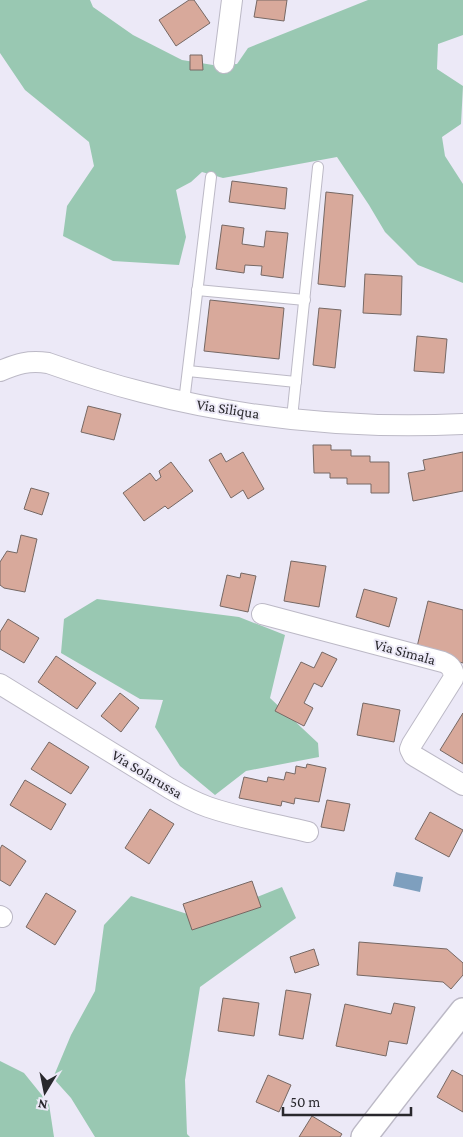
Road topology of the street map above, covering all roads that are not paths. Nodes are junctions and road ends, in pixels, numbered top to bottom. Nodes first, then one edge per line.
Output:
1 (232, 0) edge
2 (224, 63) dead end
3 (318, 168) dead end
4 (211, 177) dead end
5 (197, 290) junction
6 (305, 300) junction
7 (0, 371) edge
8 (188, 371) junction
9 (296, 382) junction
10 (184, 402) junction
11 (292, 418) junction
12 (463, 424) edge
13 (262, 614) dead end
14 (0, 684) edge
15 (463, 785) edge
16 (308, 832) dead end
17 (463, 1011) edge
18 (364, 1137) edge

1 - 2 street
3 - 6 lane
4 - 5 lane
5 - 6 lane
5 - 8 lane
6 - 9 lane
7 - 10 street, Via Siliqua
8 - 9 lane
8 - 10 lane
9 - 11 lane
10 - 11 street, Via Siliqua
11 - 12 street, Via Siliqua
13 - 15 street, Via Simala
14 - 16 street, Via Solarussa
17 - 18 street

